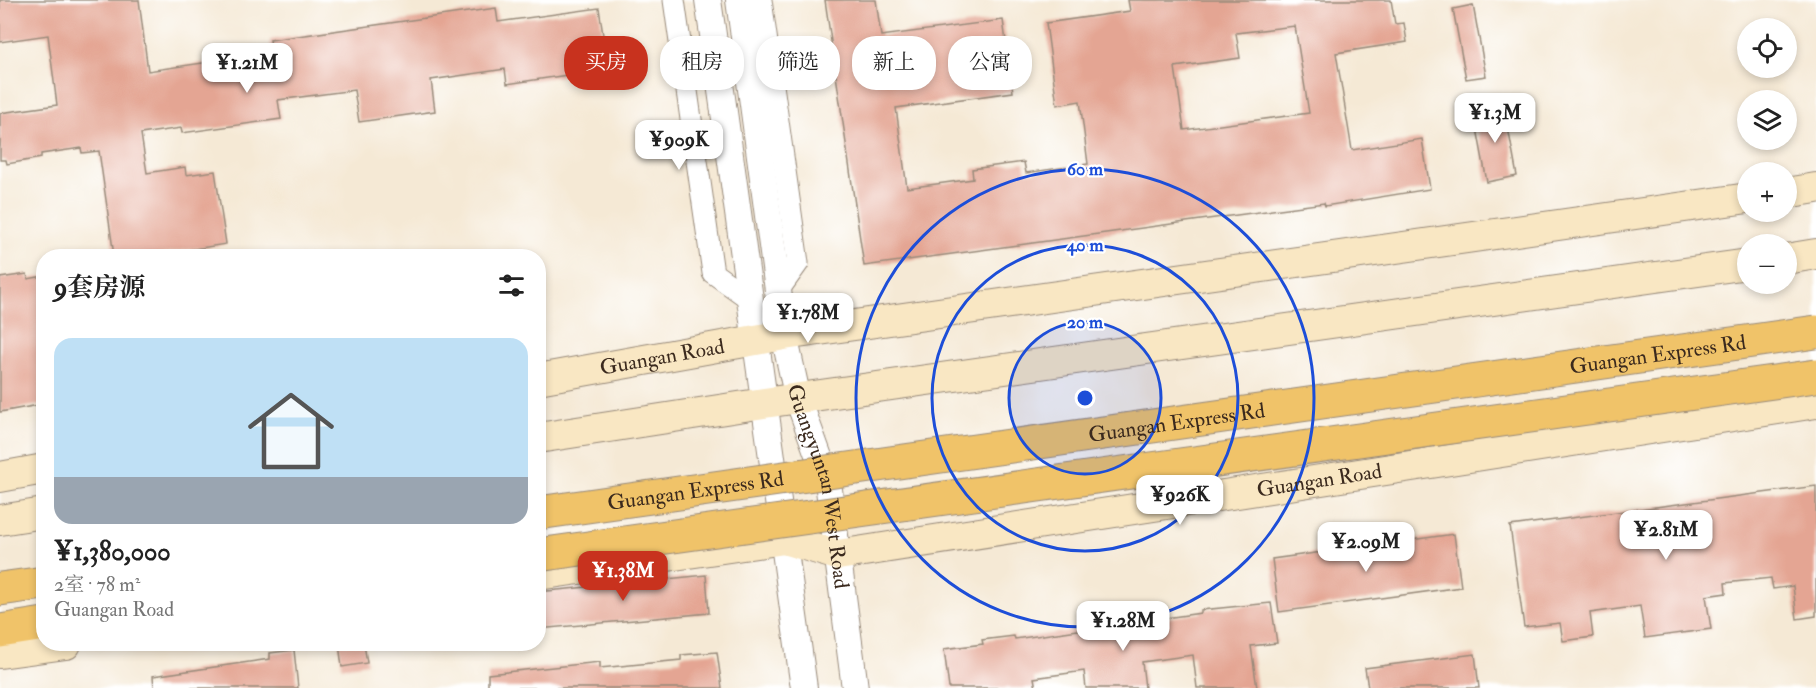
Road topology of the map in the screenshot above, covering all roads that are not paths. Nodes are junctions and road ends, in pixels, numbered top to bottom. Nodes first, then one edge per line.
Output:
1 (674, 0) edge
2 (708, 0) edge
3 (739, 0) edge
4 (761, 0) edge
5 (1816, 188) edge
6 (1797, 191) edge
7 (1737, 200) edge
8 (1816, 254) edge
9 (1797, 257) edge
10 (1737, 266) edge
11 (778, 291) junction
12 (751, 300) junction
13 (1816, 327) edge
14 (1816, 332) edge
15 (770, 337) junction
16 (1816, 376) edge
17 (546, 378) edge
18 (798, 399) junction
19 (1816, 402) edge
20 (764, 404) junction
21 (546, 437) edge
22 (36, 470) edge
23 (0, 477) edge
24 (828, 482) junction
25 (778, 490) junction
26 (546, 512) edge
27 (36, 514) edge
28 (0, 520) edge
29 (546, 524) edge
30 (784, 539) junction
31 (546, 554) edge
32 (838, 555) junction
33 (546, 574) edge
34 (36, 584) edge
35 (0, 589) edge
36 (36, 599) edge
37 (0, 604) edge
38 (36, 625) edge
39 (0, 631) edge
40 (36, 648) edge
41 (0, 653) edge
42 (804, 688) edge
43 (855, 688) edge

1 - 12 street
2 - 12 street, Guangyuntan West Road
3 - 11 street, Guangyuntan West Road
4 - 11 street
5 - 6 main road
7 - 15 main road, Guangan Road
8 - 9 main road
10 - 18 main road
11 - 15 street, Guangyuntan West Road
12 - 15 street, Guangyuntan West Road
13 - 24 main road
14 - 26 highway, Guangan Express Rd, bridge
15 - 17 main road, Guangan Road
15 - 18 street, Guangyuntan West Road
15 - 20 street, Guangyuntan West Road
16 - 31 highway, Guangan Express Rd, bridge
18 - 20 main road
18 - 24 street, Guangyuntan West Road
19 - 32 main road, Guangan Road
20 - 21 main road
20 - 25 street, Guangyuntan West Road
22 - 23 main road
24 - 25 main road
24 - 32 street, Guangyuntan West Road
25 - 29 main road
25 - 30 street, Guangyuntan West Road
27 - 28 main road
30 - 32 main road, Guangan Road
30 - 33 main road, Guangan Road
30 - 42 street, Guangyuntan West Road
32 - 43 street, Guangyuntan West Road
34 - 35 highway
36 - 37 main road
38 - 39 highway
40 - 41 main road

